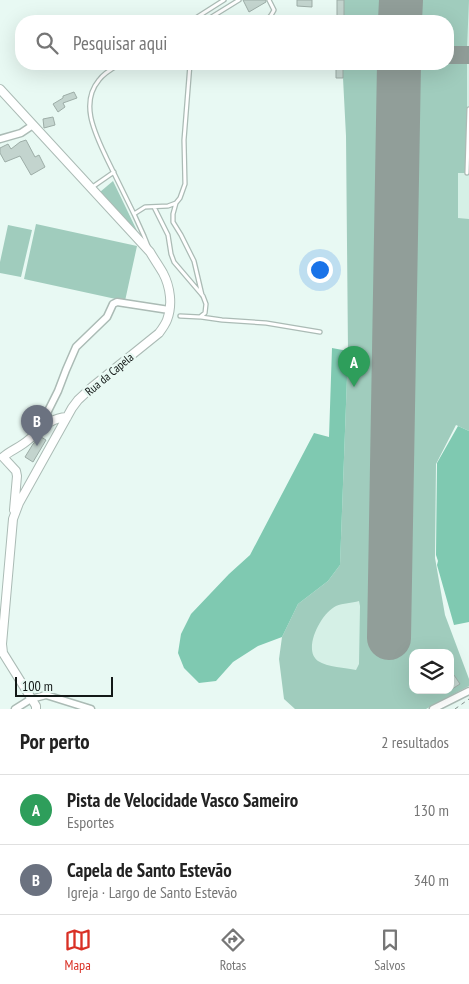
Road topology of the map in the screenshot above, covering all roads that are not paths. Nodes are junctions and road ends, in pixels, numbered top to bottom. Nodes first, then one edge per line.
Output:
1 (224, 0) edge
2 (239, 0) edge
3 (268, 0) edge
4 (200, 15) edge
5 (214, 15) edge
6 (271, 15) edge
7 (110, 70) edge
8 (190, 70) edge
9 (0, 89) edge
10 (469, 109) edge
11 (33, 125) junction
12 (0, 139) edge
13 (114, 172) junction
14 (468, 173) dead end
15 (91, 188) junction
16 (176, 203) junction
17 (154, 207) junction
18 (134, 214) junction
19 (151, 254) junction
20 (202, 296) junction
21 (170, 310) junction
22 (180, 316) dead end
23 (200, 317) junction
24 (320, 332) dead end
25 (67, 417) junction
26 (49, 423) junction
27 (2, 457) edge
28 (13, 519) junction
29 (3, 614) edge
30 (469, 690) edge
31 (32, 699) junction
32 (444, 706) edge
33 (15, 709) edge
34 (36, 709) edge
35 (91, 709) edge
36 (433, 709) edge

1 - 4 lane
2 - 5 lane
3 - 6 lane
7 - 13 lane
8 - 16 lane
9 - 11 street, Rua da Capela
10 - 14 lane
11 - 12 street
11 - 15 street, Rua da Capela
13 - 15 lane
13 - 18 lane
15 - 19 street, Rua da Capela
16 - 17 lane
16 - 20 lane
17 - 18 lane
17 - 20 lane
18 - 19 lane
19 - 21 street, Rua da Capela
20 - 23 lane
21 - 25 street, Rua da Capela
21 - 26 street
22 - 23 lane
23 - 24 lane
25 - 26 street
25 - 28 street, Rua da Capela
26 - 27 street
27 - 28 street
28 - 29 street, Rua da Capela
29 - 31 street, Rua da Capela
30 - 32 street
31 - 33 street
31 - 34 street, Rua da Capela
31 - 35 street
32 - 36 street

